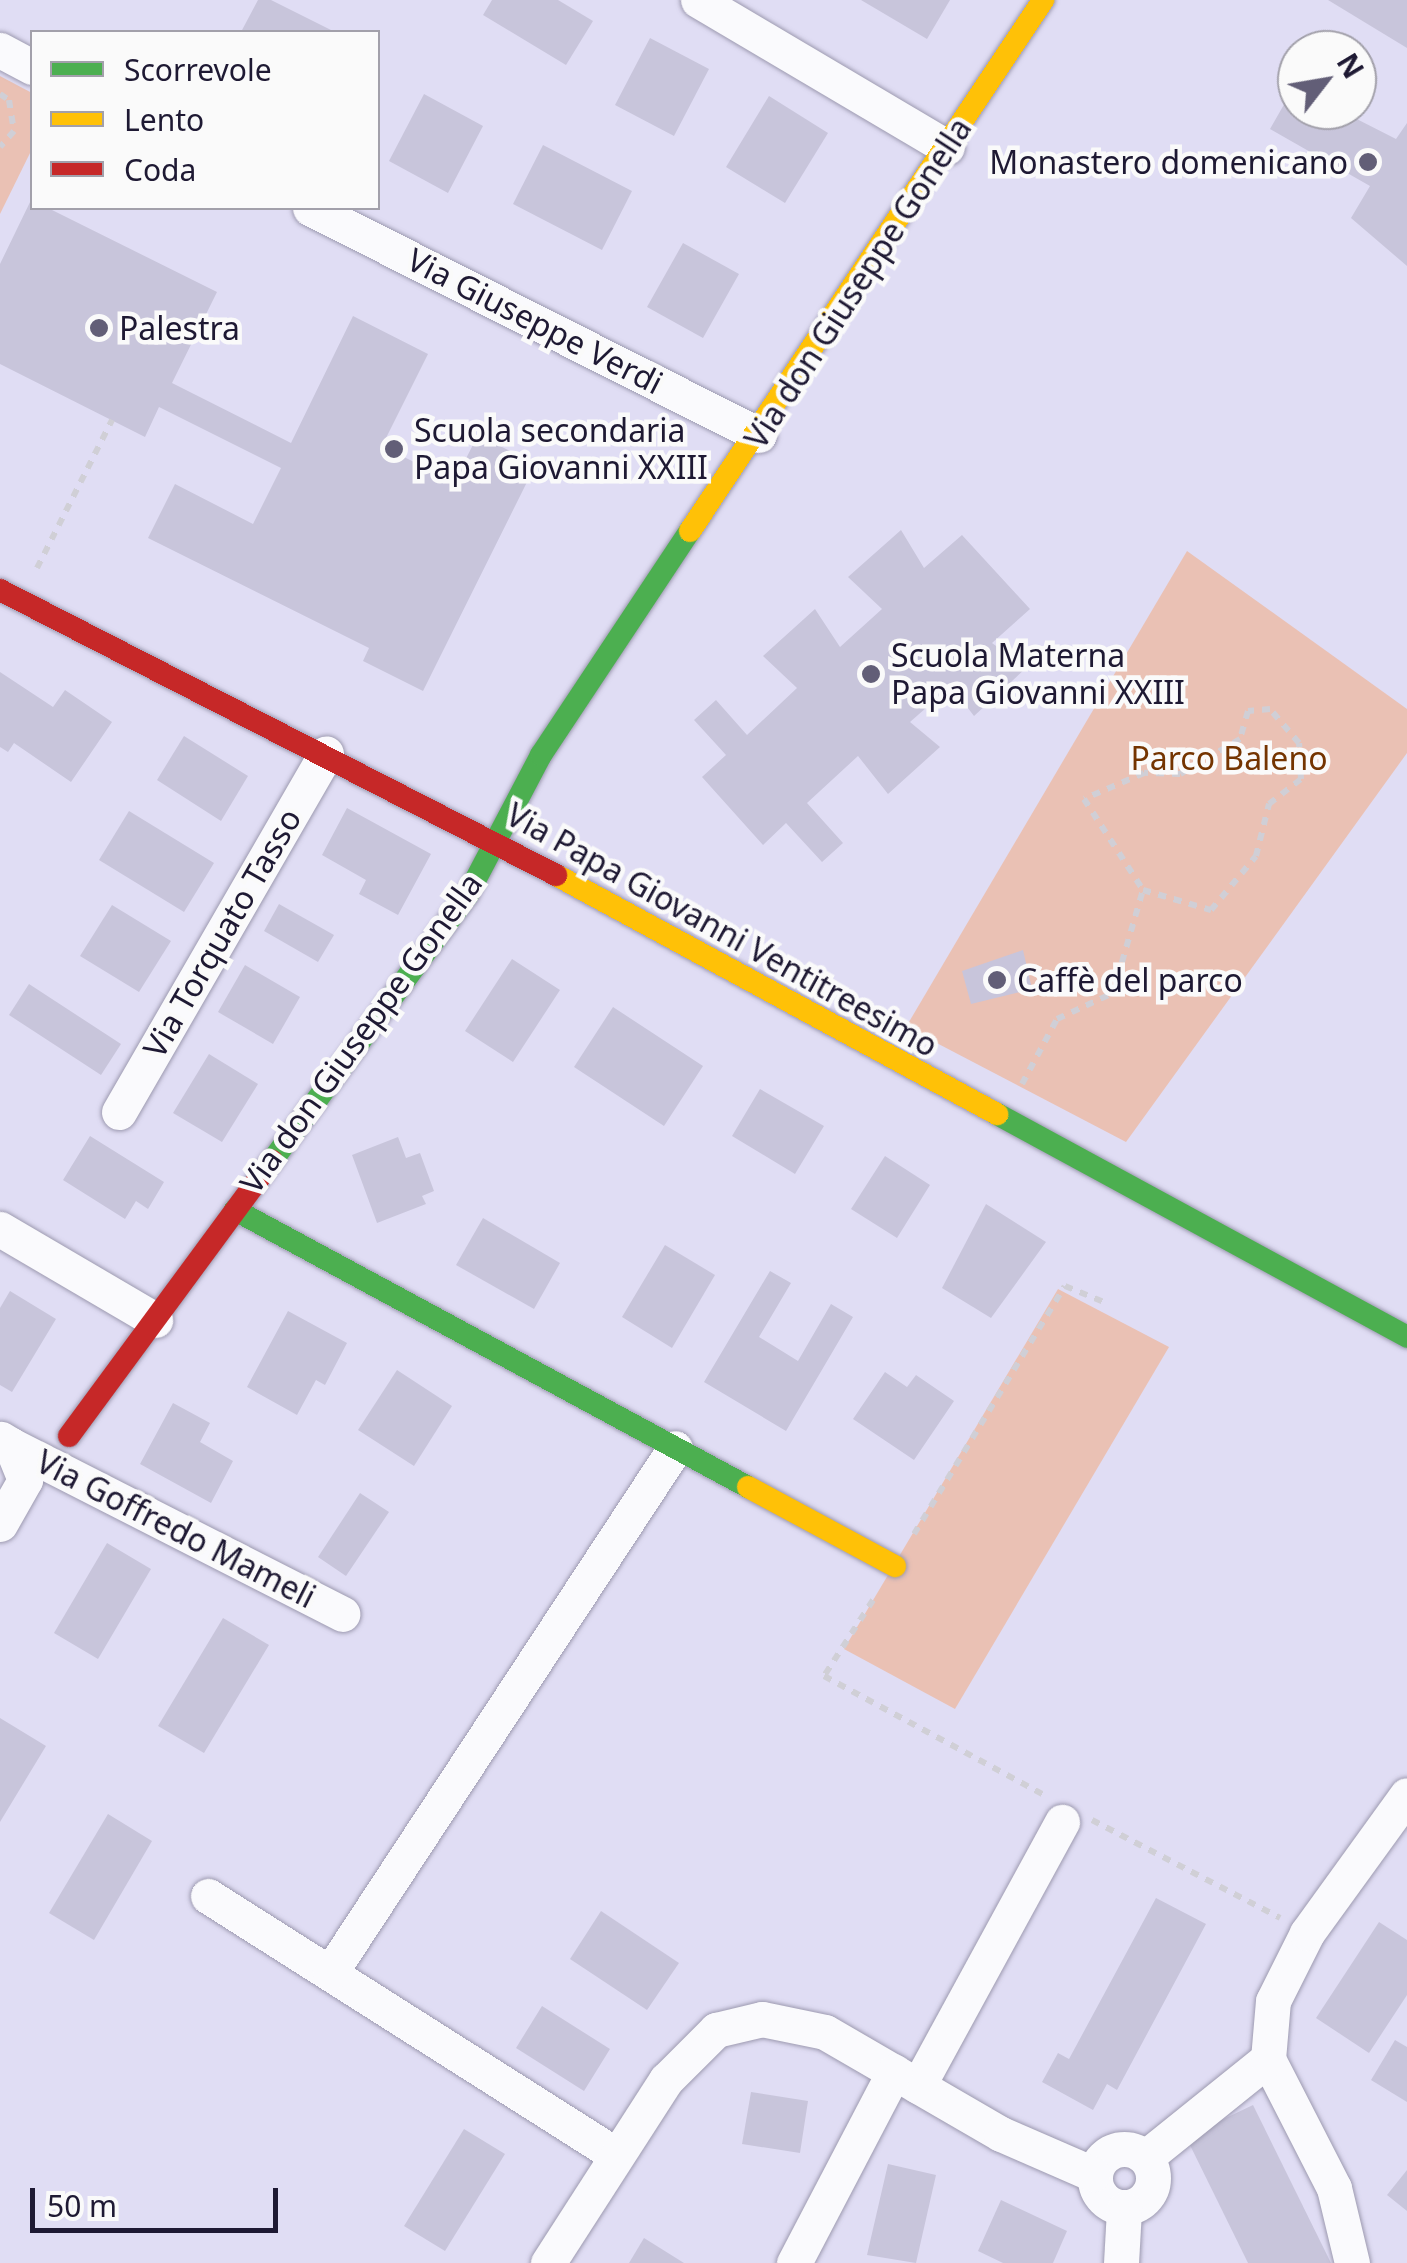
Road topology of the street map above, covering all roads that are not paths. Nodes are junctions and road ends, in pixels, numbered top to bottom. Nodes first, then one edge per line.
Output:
1 (698, 0) edge
2 (1043, 0) edge
3 (0, 50) edge
4 (30, 66) edge
5 (948, 147) junction
6 (314, 210) edge
7 (759, 435) junction
8 (7, 596) edge
9 (326, 753) junction
10 (494, 841) junction
11 (119, 1112) dead end
12 (234, 1210) junction
13 (0, 1229) edge
14 (154, 1320) junction
15 (1407, 1338) edge
16 (69, 1436) dead end
17 (5, 1442) edge
18 (675, 1448) junction
19 (0, 1524) edge
20 (895, 1566) road end
21 (342, 1614) dead end
22 (1407, 1795) edge
23 (1066, 1813) road end
24 (208, 1896) dead end
25 (330, 1973) junction
26 (1268, 2058) junction
27 (906, 2079) junction
28 (615, 2154) junction
29 (1146, 2157) junction
30 (1093, 2174) junction
31 (1124, 2208) junction
32 (548, 2263) edge
33 (794, 2263) edge
34 (1121, 2263) edge
35 (1352, 2263) edge

1 - 5 street
2 - 5 street, Via don Giuseppe Gonella
3 - 4 street
5 - 7 street, Via don Giuseppe Gonella
6 - 7 street, Via Giuseppe Verdi
7 - 10 street, Via don Giuseppe Gonella
8 - 9 street, Via Papa Giovanni Ventitreesimo
9 - 10 street, Via Papa Giovanni Ventitreesimo
9 - 11 street, Via Torquato Tasso
10 - 12 street, Via don Giuseppe Gonella
10 - 15 street, Via Papa Giovanni Ventitreesimo
12 - 14 street, Via don Giuseppe Gonella
12 - 18 street, Via don Giuseppe Gonella
13 - 14 street
14 - 16 street, Via don Giuseppe Gonella
17 - 19 street, Via Goffredo Mameli
17 - 21 street, Via Goffredo Mameli
18 - 20 street, Via don Giuseppe Gonella
18 - 25 street
22 - 26 street
23 - 27 street
24 - 25 street
25 - 28 street
26 - 29 street
26 - 35 street
27 - 28 street
27 - 30 street
27 - 33 street
28 - 32 street
29 - 30 street
29 - 31 street
30 - 31 street
31 - 34 street

